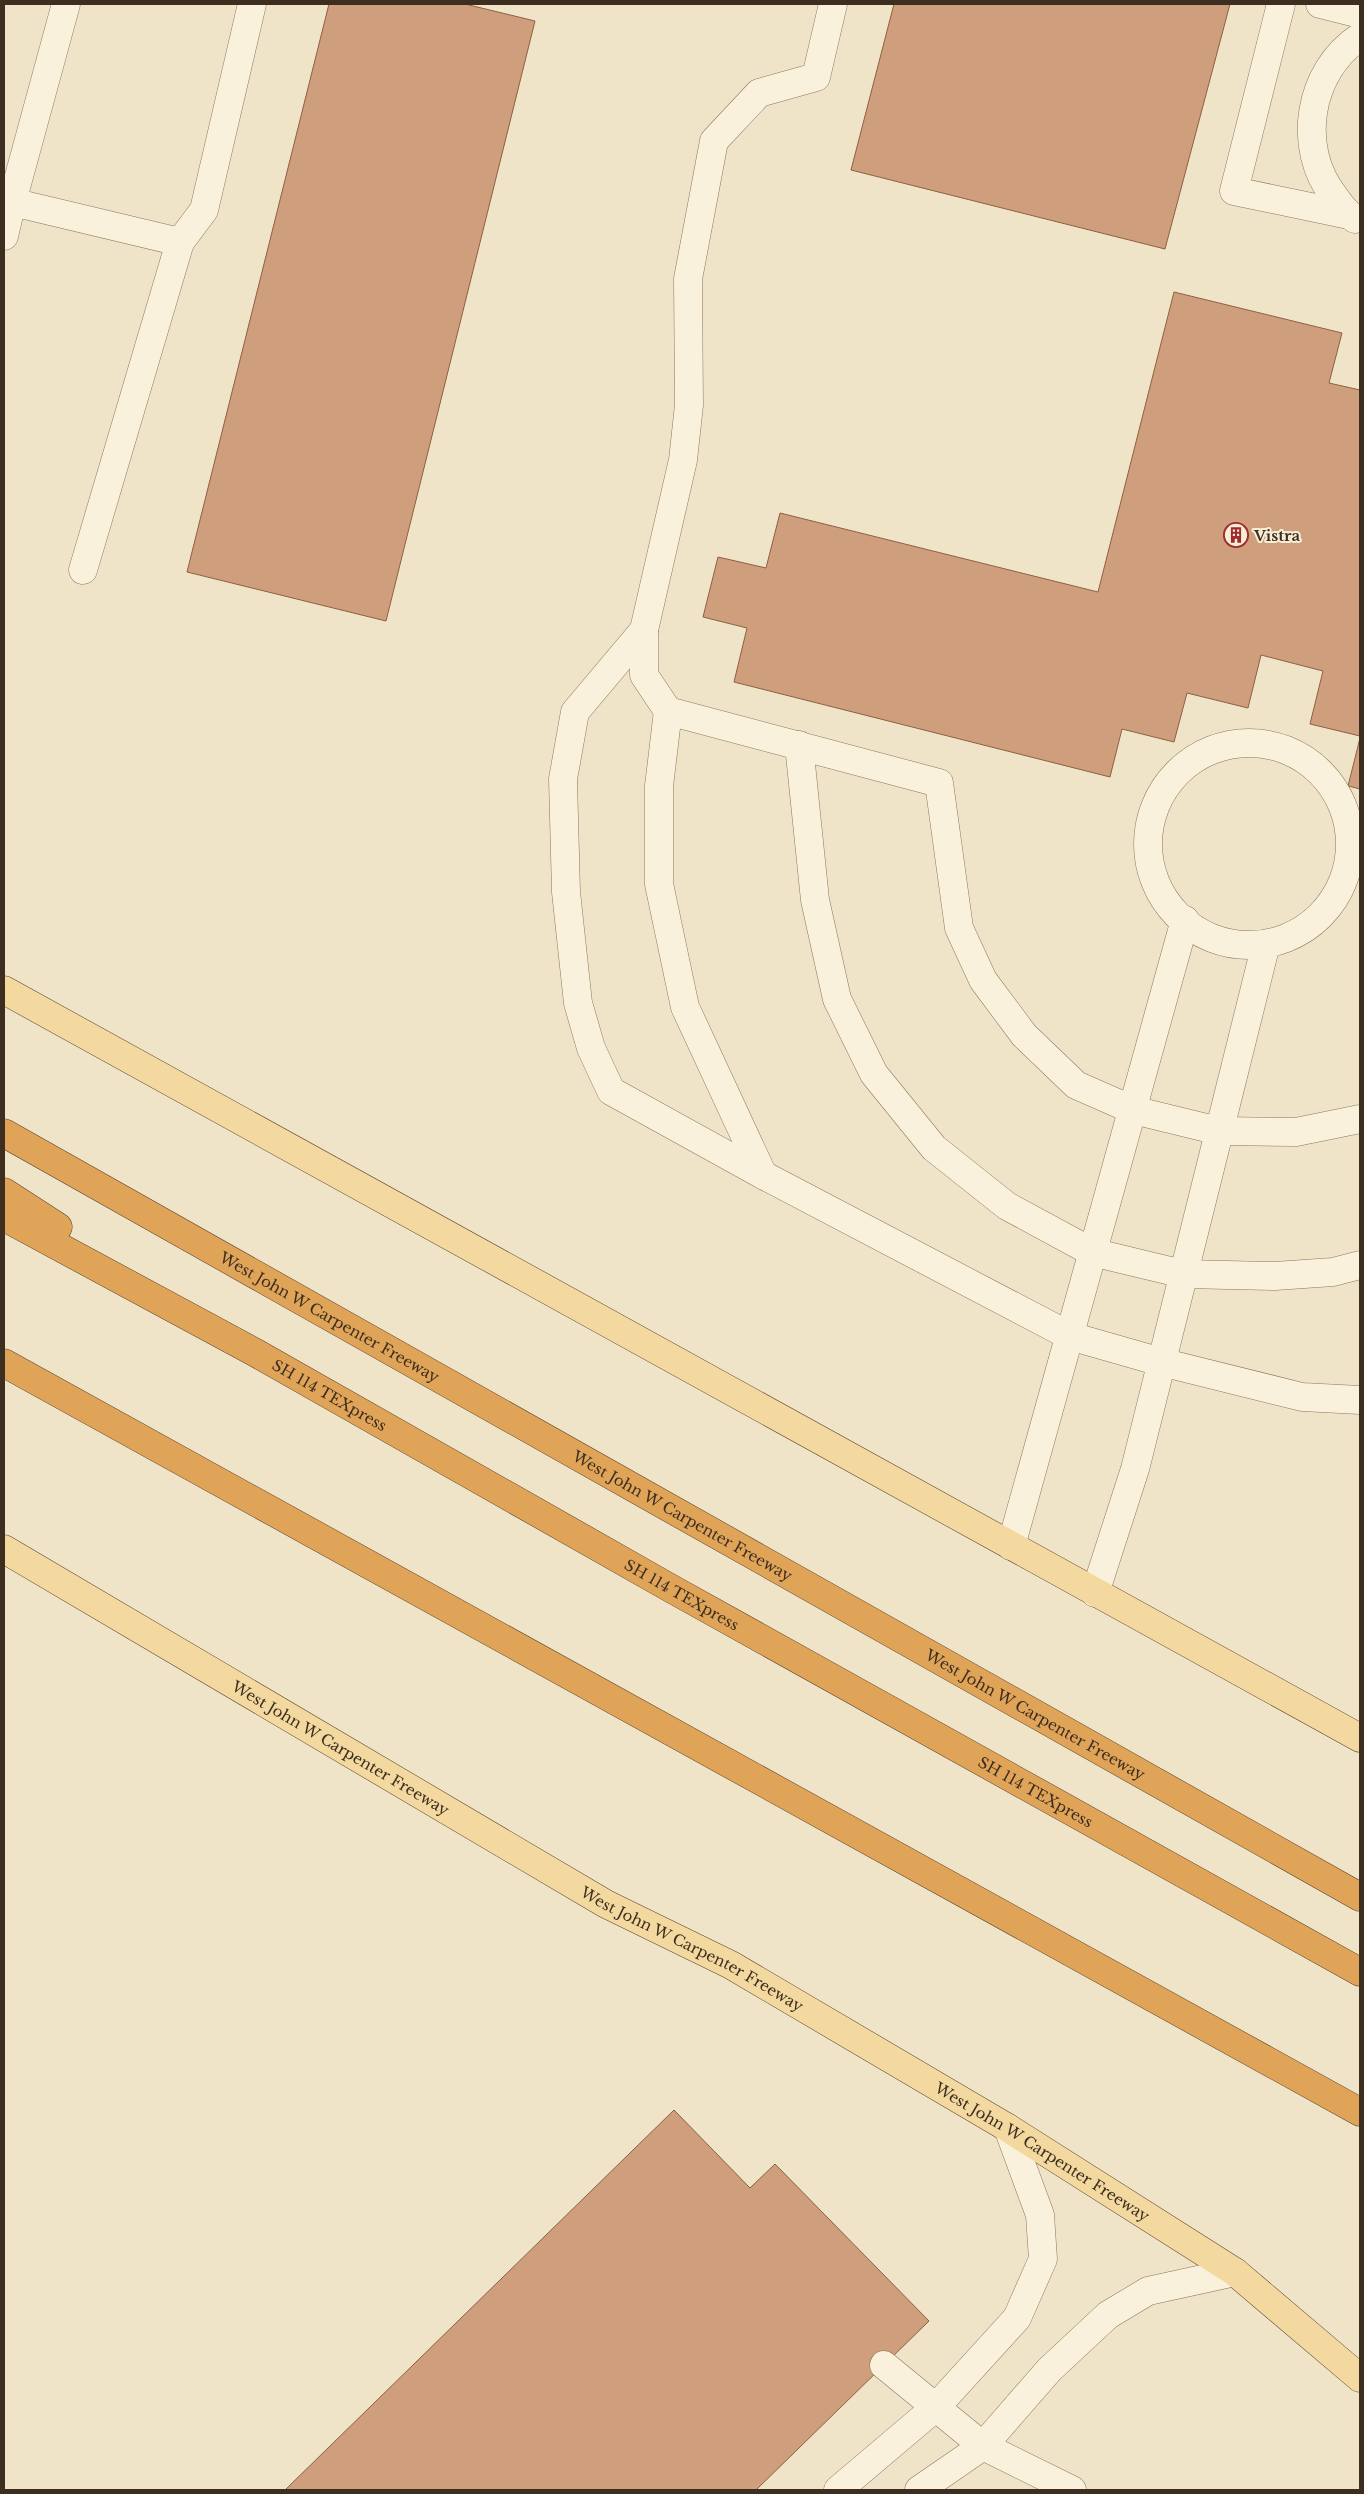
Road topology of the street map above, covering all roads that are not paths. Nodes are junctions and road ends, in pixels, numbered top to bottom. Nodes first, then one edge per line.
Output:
1 (66, 4) edge
2 (252, 4) edge
3 (833, 4) edge
4 (1281, 4) edge
5 (1320, 4) edge
6 (1360, 14) edge
7 (1360, 37) edge
8 (8, 201) edge
9 (1354, 219) edge
10 (4, 236) edge
11 (180, 242) junction
12 (83, 570) dead end
13 (644, 630) junction
14 (668, 711) junction
15 (799, 745) junction
16 (1185, 920) junction
17 (1266, 944) junction
18 (4, 990) edge
19 (1133, 1110) junction
20 (1360, 1119) edge
21 (1219, 1131) junction
22 (4, 1133) edge
23 (763, 1175) junction
24 (4, 1192) edge
25 (4, 1217) edge
26 (1092, 1252) junction
27 (1360, 1265) edge
28 (1183, 1274) junction
29 (1070, 1336) junction
30 (256, 1353) junction
31 (1161, 1362) junction
32 (4, 1363) edge
33 (1360, 1400) edge
34 (1011, 1546) junction
35 (4, 1549) edge
36 (1095, 1593) junction
37 (1360, 1738) edge
38 (1360, 1897) edge
39 (1360, 1972) edge
40 (1360, 2112) edge
41 (1008, 2128) junction
42 (1235, 2272) junction
43 (884, 2365) dead end
44 (1360, 2378) edge
45 (936, 2407) junction
46 (983, 2446) junction
47 (838, 2490) edge
48 (919, 2490) edge
49 (1072, 2490) edge

1 - 8 lane
2 - 11 lane
3 - 13 lane
4 - 9 lane
5 - 6 lane
7 - 9 lane
8 - 10 lane
8 - 11 lane
11 - 12 lane
13 - 14 lane
13 - 23 lane
14 - 15 lane
14 - 23 lane
15 - 19 lane
15 - 26 lane
16 - 17 lane
16 - 17 lane
16 - 19 lane
17 - 21 lane
18 - 34 main road
19 - 21 lane
19 - 26 lane
20 - 21 lane
21 - 28 lane
22 - 38 highway, West John W Carpenter Freeway
23 - 29 lane
24 - 30 highway
25 - 30 highway, SH 114 TEXpress
26 - 28 lane
26 - 29 lane
27 - 28 lane
28 - 31 lane
29 - 31 lane
29 - 34 lane
30 - 39 highway, SH 114 TEXpress
31 - 33 lane
31 - 36 lane
32 - 40 highway
34 - 36 main road
35 - 41 main road, West John W Carpenter Freeway
36 - 37 main road
41 - 42 main road, West John W Carpenter Freeway
41 - 45 lane
42 - 44 main road, West John W Carpenter Freeway
42 - 46 lane
43 - 45 lane
45 - 46 lane
45 - 47 lane
46 - 48 lane
46 - 49 lane

